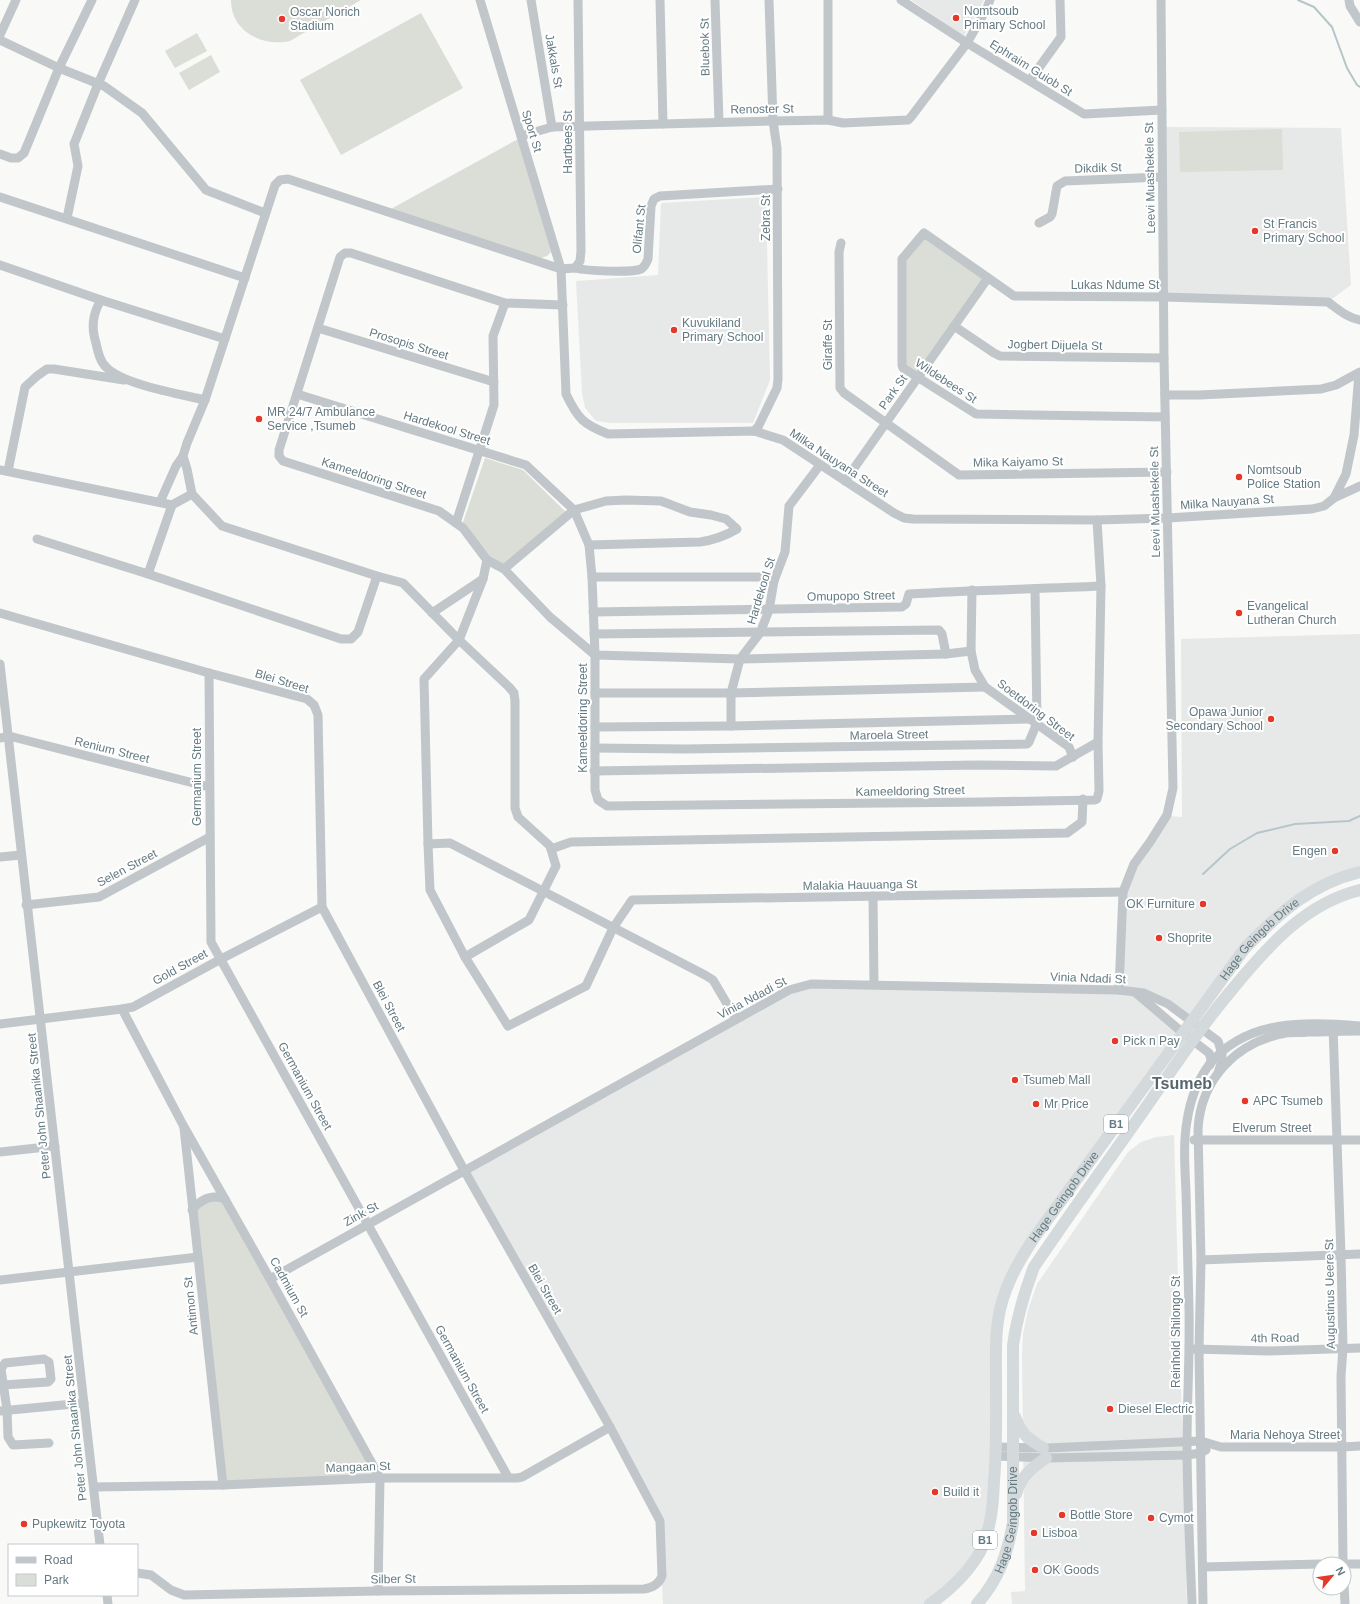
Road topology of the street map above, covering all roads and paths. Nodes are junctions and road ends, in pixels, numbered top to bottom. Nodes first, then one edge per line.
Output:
1 (16, 0) edge
2 (92, 0) edge
3 (135, 0) edge
4 (480, 0) edge
5 (531, 0) edge
6 (578, 0) edge
7 (660, 0) edge
8 (715, 0) edge
9 (769, 0) edge
10 (828, 0) edge
11 (900, 0) edge
12 (990, 0) edge
13 (1060, 0) edge
14 (1161, 0) edge
15 (1351, 2) edge
16 (1360, 22) edge
17 (0, 35) edge
18 (0, 40) edge
19 (967, 43) junction
20 (59, 68) junction
21 (1030, 80) junction
22 (98, 84) junction
23 (1162, 110) junction
24 (828, 120) junction
25 (773, 121) junction
26 (719, 122) junction
27 (663, 124) junction
28 (552, 126) junction
29 (581, 126) junction
30 (521, 136) junction
31 (0, 154) edge
32 (1162, 177) junction
33 (778, 189) junction
34 (0, 197) edge
35 (265, 213) junction
36 (66, 218) junction
37 (1039, 223) dead end
38 (922, 234) joint
39 (841, 243) dead end
40 (0, 265) edge
41 (575, 268) junction
42 (561, 269) junction
43 (245, 278) junction
44 (988, 278) junction
45 (1164, 297) junction
46 (102, 300) junction
47 (506, 303) junction
48 (563, 305) junction
49 (1360, 320) edge
50 (954, 326) junction
51 (318, 328) junction
52 (225, 339) junction
53 (1164, 358) junction
54 (1359, 373) edge
55 (918, 378) junction
56 (124, 380) junction
57 (494, 382) junction
58 (297, 394) junction
59 (1165, 395) junction
60 (205, 400) junction
61 (1165, 417) junction
62 (887, 423) junction
63 (754, 431) junction
64 (480, 451) junction
65 (183, 456) junction
66 (820, 465) junction
67 (4, 470) edge
68 (1167, 472) junction
69 (846, 481) junction
70 (1360, 486) edge
71 (192, 494) junction
72 (1334, 498) junction
73 (160, 502) junction
74 (172, 505) junction
75 (574, 510) junction
76 (1168, 518) junction
77 (1097, 520) junction
78 (456, 523) junction
79 (37, 538) dead end
80 (590, 545) junction
81 (488, 560) junction
82 (504, 569) junction
83 (148, 574) junction
84 (377, 576) junction
85 (592, 577) junction
86 (483, 579) junction
87 (774, 582) junction
88 (1101, 586) junction
89 (1035, 589) junction
90 (972, 590) junction
91 (769, 610) junction
92 (432, 612) junction
93 (592, 612) junction
94 (0, 613) edge
95 (760, 633) junction
96 (594, 634) junction
97 (459, 640) junction
98 (971, 651) junction
99 (946, 654) junction
100 (595, 655) junction
101 (740, 659) junction
102 (0, 664) edge
103 (209, 673) junction
104 (985, 687) junction
105 (595, 693) junction
106 (731, 693) junction
107 (1033, 721) junction
108 (731, 726) junction
109 (595, 727) junction
110 (4, 737) edge
111 (1098, 742) junction
112 (594, 748) junction
113 (1073, 757) junction
114 (594, 771) junction
115 (209, 787) junction
116 (1083, 799) junction
117 (210, 837) junction
118 (428, 844) junction
119 (551, 849) junction
120 (21, 855) junction
121 (0, 858) edge
122 (1360, 872) edge
123 (1360, 890) edge
124 (543, 892) junction
125 (1123, 892) junction
126 (873, 896) junction
127 (26, 905) junction
128 (322, 907) junction
129 (613, 928) junction
130 (465, 958) junction
131 (221, 959) junction
132 (874, 984) junction
133 (1119, 990) junction
134 (1135, 992) junction
135 (122, 1009) junction
136 (41, 1018) junction
137 (736, 1019) junction
138 (1191, 1021) junction
139 (0, 1024) edge
140 (1360, 1026) edge
141 (1333, 1027) junction
142 (1201, 1028) junction
143 (1360, 1031) edge
144 (1183, 1033) junction
145 (1193, 1040) junction
146 (1218, 1041) junction
147 (1235, 1042) junction
148 (1219, 1056) junction
149 (183, 1125) junction
150 (1185, 1140) junction
151 (1199, 1140) junction
152 (1337, 1140) junction
153 (1360, 1140) edge
154 (55, 1146) junction
155 (0, 1152) edge
156 (464, 1170) junction
157 (225, 1199) junction
158 (192, 1210) junction
159 (367, 1224) junction
160 (1360, 1254) edge
161 (1341, 1255) junction
162 (198, 1257) junction
163 (1201, 1260) junction
164 (70, 1272) junction
165 (270, 1278) junction
166 (0, 1280) edge
167 (1343, 1348) junction
168 (1360, 1348) edge
169 (1195, 1349) junction
170 (3, 1386) junction
171 (84, 1403) junction
172 (1012, 1410) junction
173 (4, 1411) edge
174 (610, 1427) junction
175 (1201, 1441) junction
176 (1187, 1442) junction
177 (49, 1443) dead end
178 (1211, 1444) junction
179 (1360, 1446) edge
180 (1342, 1447) junction
181 (996, 1452) junction
182 (1013, 1452) junction
183 (1044, 1453) junction
184 (1201, 1453) junction
185 (1188, 1455) junction
186 (508, 1477) junction
187 (380, 1478) junction
188 (223, 1485) junction
189 (94, 1487) junction
190 (1014, 1501) junction
191 (100, 1544) edge
192 (1343, 1556) edge
193 (1312, 1564) edge
194 (1203, 1566) junction
195 (138, 1573) edge
196 (654, 1586) joint
197 (378, 1591) junction
198 (930, 1604) edge
199 (977, 1604) edge
200 (1192, 1604) edge
201 (1203, 1604) edge

1 - 17 street
2 - 20 street
3 - 22 street
4 - 30 street, Sport St
5 - 28 street, Jakkals St
6 - 29 street, Hartbees St
7 - 27 street
8 - 26 street, Bluebok St
9 - 25 street, Zebra St
10 - 24 street
11 - 19 street, Ephraim Guiob St
12 - 19 street
13 - 21 street
14 - 23 street, Leevi Muashekele St
15 - 16 street
18 - 20 street
19 - 21 street, Ephraim Guiob St
19 - 24 street, Renoster St
20 - 22 street
20 - 31 street
21 - 23 street, Ephraim Guiob St
22 - 35 street
22 - 36 street
23 - 32 street, Leevi Muashekele St
24 - 25 street, Renoster St
25 - 26 street, Renoster St
25 - 33 street, Zebra St
26 - 27 street, Renoster St
27 - 29 street, Renoster St
28 - 29 street, Renoster St
28 - 30 street, Renoster St
29 - 41 street, Hartbees St
30 - 42 street, Sport St
32 - 37 street, Dikdik St
32 - 45 street, Leevi Muashekele St
33 - 41 street, Olifant St
33 - 63 street, Zebra St
34 - 36 street
35 - 42 street
35 - 43 street
36 - 43 street
38 - 44 street, Lukas Ndume St
38 - 55 street, Wildebees St
39 - 62 street, Giraffe St
40 - 46 street
41 - 42 street
42 - 48 street, Milka Nauyana Street
43 - 52 street
44 - 45 street, Lukas Ndume St
44 - 50 street, Park St
45 - 49 street, Lukas Ndume St
45 - 53 street, Leevi Muashekele St
46 - 52 street
46 - 56 street
47 - 48 street, Kameeldoring Street
47 - 51 street, Kameeldoring Street
47 - 57 street
48 - 63 street, Milka Nauyana Street
50 - 53 street, Jogbert Dijuela St
50 - 55 street, Park St
51 - 57 street, Prosopis Street
51 - 58 street, Kameeldoring Street
52 - 60 street
53 - 59 street, Leevi Muashekele St
54 - 59 street
54 - 72 street
55 - 61 street, Wildebees St
55 - 62 street, Park St
56 - 60 street
56 - 67 street
57 - 64 street
58 - 64 street, Hardekool Street
58 - 78 street, Kameeldoring Street
59 - 61 street, Leevi Muashekele St
60 - 65 street
61 - 68 street, Leevi Muashekele St
62 - 68 street, Mika Kaiyamo St
62 - 69 street, Park St
63 - 66 street, Milka Nauyana Street
64 - 75 street, Hardekool Street
64 - 78 street
65 - 71 street
65 - 73 street
66 - 69 street, Milka Nauyana Street
66 - 87 street, Hardekool St
67 - 73 street
68 - 76 street, Leevi Muashekele St
69 - 77 street, Milka Nauyana Street
70 - 72 street, Milka Nauyana St
71 - 74 street
71 - 84 street
72 - 76 street, Milka Nauyana St
73 - 74 street
74 - 83 street
75 - 80 street
75 - 80 street
75 - 82 street
76 - 77 street, Milka Nauyana Street
76 - 125 street, Leevi Muashekele St
77 - 88 street, Kameeldoring Street
78 - 81 street, Kameeldoring Street
79 - 83 street
80 - 85 street
81 - 82 street, Kameeldoring Street
81 - 86 street
82 - 100 street, Kameeldoring Street
83 - 84 street
84 - 92 street
85 - 87 street
85 - 93 street
86 - 92 street
86 - 97 street
87 - 91 street, Hardekool St
88 - 89 street, Omupopo Street
88 - 111 street, Kameeldoring Street
89 - 90 street, Omupopo Street
89 - 107 street, Maroela Street
90 - 91 street, Omupopo Street
90 - 98 street, Soetdoring Street
91 - 93 street, Omupopo Street
91 - 95 street, Hardekool St
92 - 97 street
93 - 96 street
94 - 103 street, Blei Street
95 - 96 street
95 - 99 street
95 - 101 street, Hardekool St
96 - 100 street
97 - 118 street
97 - 119 street
98 - 99 street
98 - 104 street, Soetdoring Street
99 - 101 street
100 - 101 street
100 - 105 street, Kameeldoring Street
101 - 106 street, Hardekool St
102 - 110 street, Peter John Shaanika Street
103 - 115 street, Germanium Street
103 - 128 street, Blei Street
104 - 106 street
104 - 107 street, Soetdoring Street
105 - 106 street
105 - 109 street, Kameeldoring Street
106 - 108 street, Hardekool St
107 - 108 street
107 - 112 street, Maroela Street
107 - 113 street, Soetdoring Street
108 - 109 street
109 - 112 street, Kameeldoring Street
110 - 115 street, Renium Street
110 - 120 street, Peter John Shaanika Street
111 - 113 street
111 - 116 street, Kameeldoring Street
112 - 114 street, Kameeldoring Street
113 - 114 street
114 - 116 street, Kameeldoring Street
115 - 117 street, Germanium Street
116 - 119 street
117 - 127 street, Selen Street
117 - 131 street, Germanium Street
118 - 124 street
118 - 130 street
119 - 124 street
120 - 121 street
120 - 127 street, Peter John Shaanika Street
122 - 138 highway, Hage Geingob Drive / B1
123 - 142 highway, Hage Geingob Drive / B1
124 - 129 street
124 - 130 street
125 - 126 street, Malakia Hauuanga St
125 - 133 street, Leevi Muashekele St
126 - 129 street, Malakia Hauuanga St
126 - 132 street
127 - 136 street, Peter John Shaanika Street
128 - 131 street, Gold Street
128 - 156 street, Blei Street
129 - 130 street
129 - 137 street
131 - 135 street, Gold Street
131 - 159 street, Germanium Street
132 - 133 street, Vinia Ndadi St
132 - 137 street, Vinia Ndadi St
133 - 134 street, Vinia Ndadi St
134 - 138 street, Vinia Ndadi St
134 - 144 street, Vinia Ndadi St
135 - 136 street, Gold Street
135 - 149 street, Cadmium St
136 - 139 street, Gold Street
136 - 154 street, Peter John Shaanika Street
137 - 156 street, Vinia Ndadi St
138 - 142 street, Vinia Ndadi St
138 - 144 highway, Hage Geingob Drive / B1
140 - 141 street
141 - 143 street
141 - 147 street
141 - 148 street
141 - 152 street, Augustinus Ueere St
142 - 145 highway, Hage Geingob Drive / B1
142 - 146 street
144 - 145 street, Vinia Ndadi St
144 - 181 highway, Hage Geingob Drive / B1
145 - 148 street
145 - 172 highway, Hage Geingob Drive / B1
146 - 147 street
146 - 148 street, Reinhold Shilongo St
147 - 148 street
148 - 150 street, Reinhold Shilongo St
148 - 151 street, Reinhold Shilongo St
149 - 157 street, Cadmium St
149 - 158 street, Antimon St
150 - 151 street, Elverum Street
150 - 169 street, Reinhold Shilongo St
151 - 152 street, Elverum Street
151 - 163 street, Reinhold Shilongo St
152 - 153 street, Elverum Street
152 - 161 street, Augustinus Ueere St
154 - 155 street
154 - 164 street, Peter John Shaanika Street
156 - 159 street, Zink St
156 - 174 street, Blei Street
157 - 158 street
157 - 165 street, Cadmium St
158 - 162 street, Antimon St
159 - 165 street, Zink St
159 - 186 street, Germanium Street
160 - 161 street
161 - 163 street
161 - 167 street, Augustinus Ueere St
162 - 164 street
162 - 188 street, Antimon St
163 - 169 street, Reinhold Shilongo St
164 - 166 street
164 - 171 street, Peter John Shaanika Street
165 - 187 street, Cadmium St
167 - 168 street, 4th Road
167 - 169 street, 4th Road
167 - 180 street, Augustinus Ueere St
169 - 175 street, Reinhold Shilongo St
169 - 176 street, Reinhold Shilongo St
170 - 170 street
170 - 173 street
171 - 173 street
171 - 189 street, Peter John Shaanika Street
172 - 182 highway, Hage Geingob Drive / B1
172 - 183 highway
173 - 177 street
174 - 186 street, Mangaan St
174 - 196 street, Blei Street
175 - 176 street
175 - 178 street, Maria Nehoya Street
175 - 184 street, Reinhold Shilongo St
176 - 183 street
176 - 185 street, Reinhold Shilongo St
178 - 180 street, Maria Nehoya Street
178 - 184 street
179 - 180 street, Maria Nehoya Street
180 - 192 street, Augustinus Ueere St
181 - 182 street
181 - 198 highway, Hage Geingob Drive / B1
182 - 183 street
182 - 190 highway, Hage Geingob Drive / B1
183 - 185 street
183 - 190 highway
184 - 185 street
184 - 194 street, Reinhold Shilongo St
185 - 200 street, Reinhold Shilongo St
186 - 187 street, Mangaan St
187 - 188 street, Mangaan St
187 - 197 street, Cadmium St
188 - 189 street, Mangaan St
189 - 191 street, Peter John Shaanika Street
190 - 199 highway, Hage Geingob Drive / B1
193 - 194 street
194 - 201 street, Reinhold Shilongo St
195 - 197 street, Silber St
196 - 197 street, Silber St

